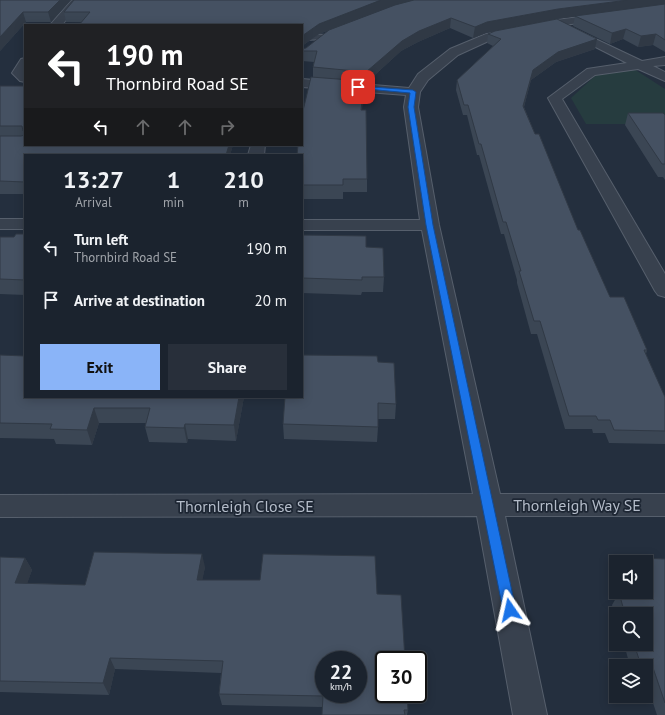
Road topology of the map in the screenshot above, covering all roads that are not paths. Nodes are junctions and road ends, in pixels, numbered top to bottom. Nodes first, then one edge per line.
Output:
1 (77, 0) edge
2 (665, 9) edge
3 (556, 23) junction
4 (57, 24) edge
5 (303, 37) edge
6 (307, 50) edge
7 (665, 61) edge
8 (24, 64) edge
9 (642, 65) junction
10 (24, 77) edge
11 (665, 78) edge
12 (303, 83) edge
13 (413, 92) junction
14 (0, 224) edge
15 (24, 224) edge
16 (303, 224) edge
17 (430, 225) junction
18 (665, 292) edge
19 (665, 505) edge
20 (0, 506) edge
21 (489, 506) junction
22 (530, 715) edge

1 - 4 street
2 - 3 street
3 - 9 street
3 - 13 street
5 - 6 street
7 - 9 street
8 - 10 street
9 - 11 street
9 - 18 street
12 - 13 street
13 - 17 street
14 - 15 street
16 - 17 street
17 - 21 street
19 - 21 street, Thornleigh Way SE
20 - 21 street, Thornleigh Close SE
21 - 22 street

